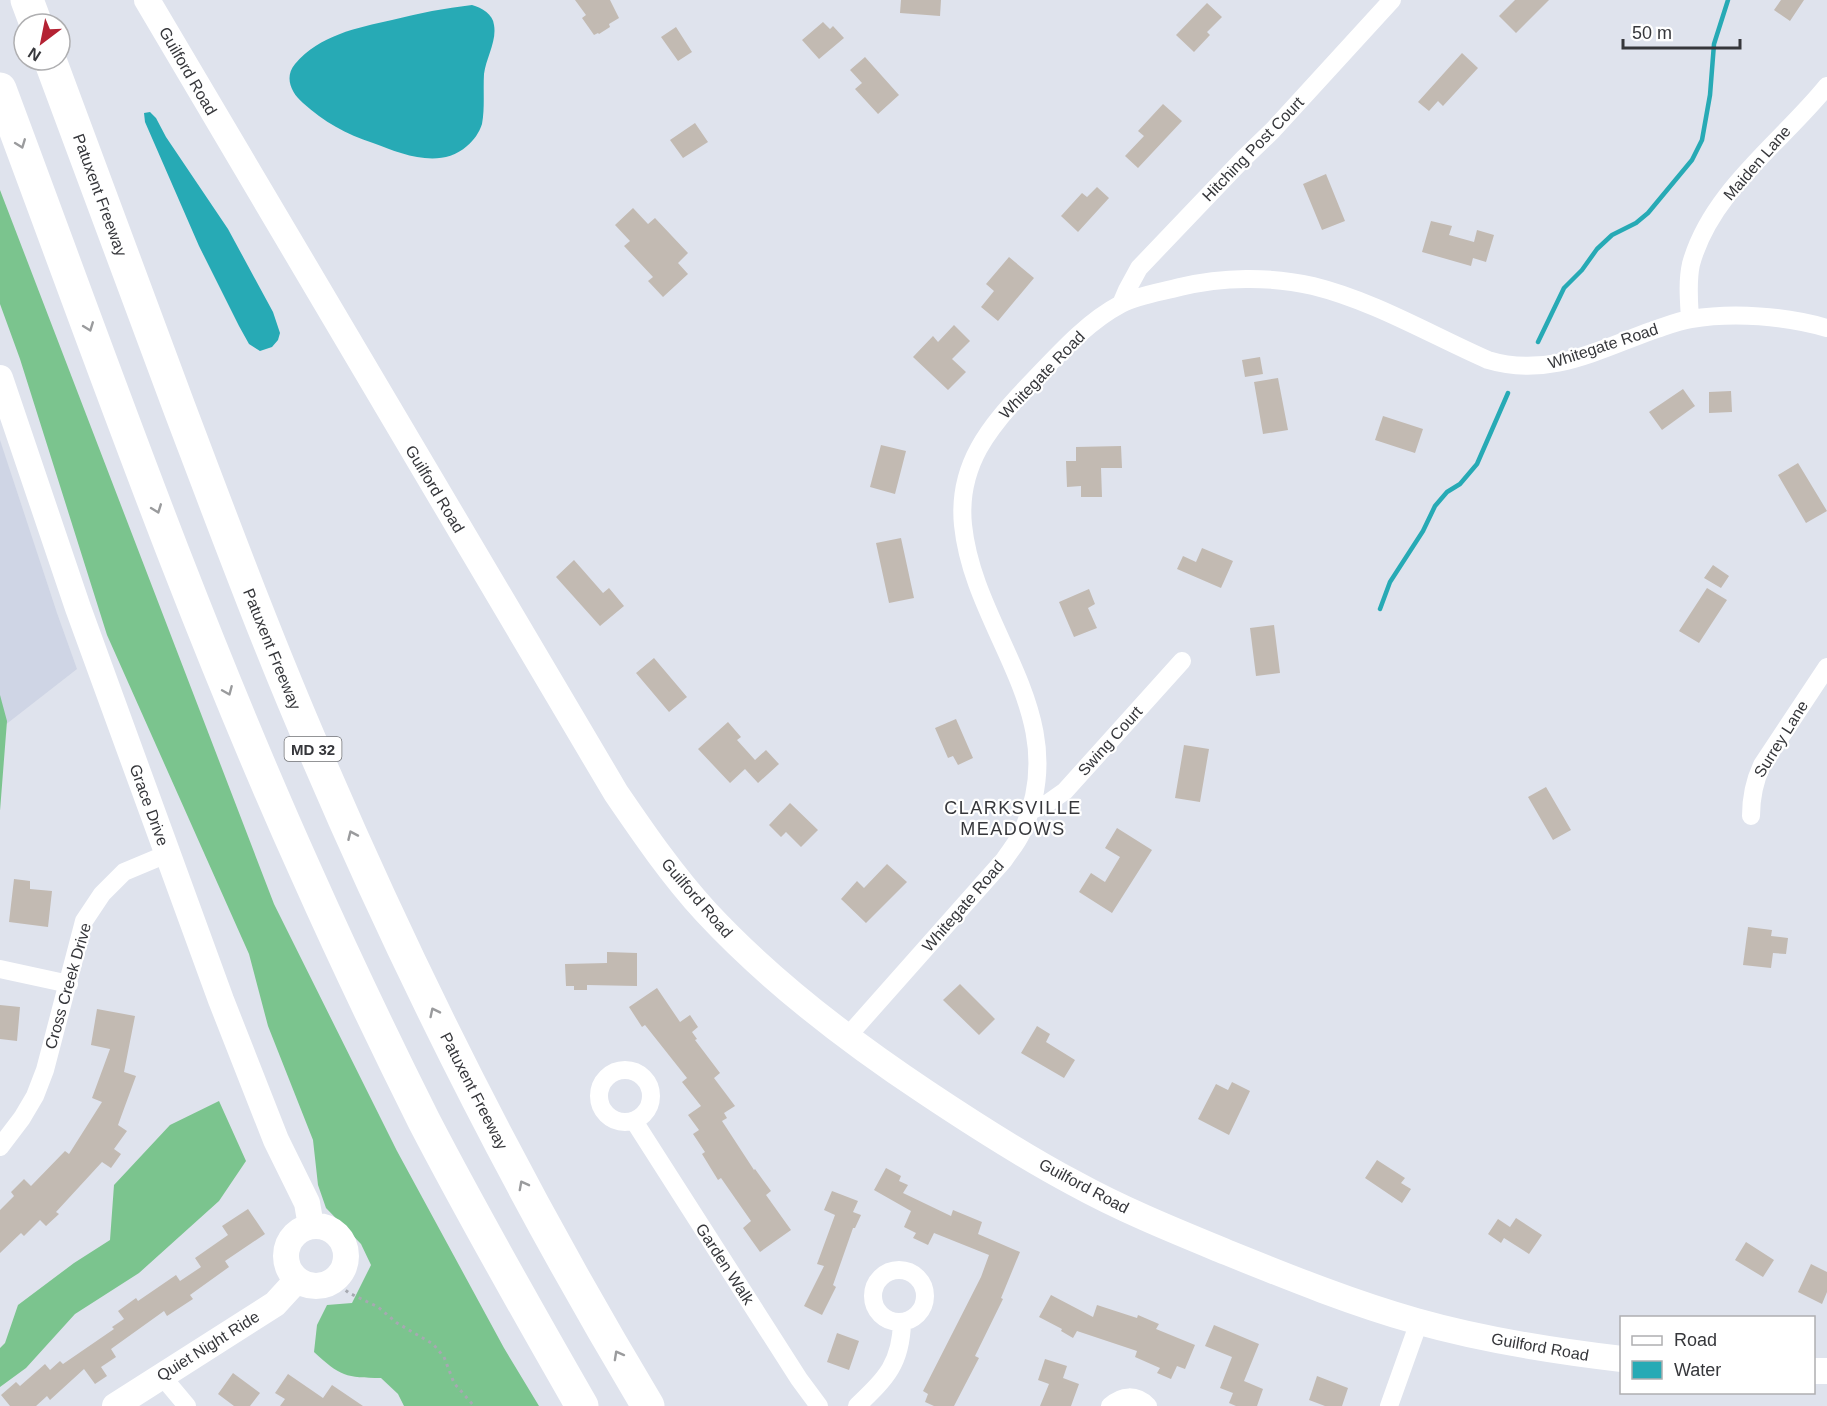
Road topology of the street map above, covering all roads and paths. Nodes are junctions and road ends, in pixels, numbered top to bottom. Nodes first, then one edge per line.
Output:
1 (147, 0) edge
2 (1392, 0) edge
3 (54, 72) edge
4 (1827, 86) edge
5 (0, 89) edge
6 (1121, 304) junction
7 (1690, 319) junction
8 (1827, 328) edge
9 (0, 378) edge
10 (1182, 661) dead end
11 (1827, 667) edge
12 (1030, 811) junction
13 (1751, 816) dead end
14 (167, 854) junction
15 (0, 969) edge
16 (69, 984) junction
17 (847, 1037) junction
18 (634, 1121) dead end
19 (0, 1147) edge
20 (311, 1226) junction
21 (297, 1280) junction
22 (334, 1281) junction
23 (902, 1322) dead end
24 (1419, 1322) junction
25 (1620, 1359) edge
26 (161, 1375) junction
27 (115, 1406) edge
28 (187, 1406) edge
29 (474, 1406) edge
30 (582, 1406) edge
31 (648, 1406) edge
32 (819, 1406) edge
33 (858, 1406) edge
34 (1110, 1406) edge
35 (1148, 1406) edge
36 (1389, 1406) edge

1 - 17 main road, Guilford Road
2 - 6 street, Hitching Post Court
31 -> 3 highway, Patuxent Freeway / MD 32
4 - 7 street, Maiden Lane
5 -> 30 highway, MD 32
6 - 7 street, Whitegate Road
6 - 12 street, Whitegate Road
7 - 8 street, Whitegate Road
9 - 14 main road, Grace Drive
10 - 12 street, Swing Court
11 - 13 street, Surrey Lane
12 - 17 street, Whitegate Road
14 - 16 street, Cross Creek Drive
14 - 20 main road, Grace Drive
15 - 16 street
16 - 19 street, Cross Creek Drive
17 - 24 main road, Guilford Road
18 - 32 street, Garden Walk
20 - 21 main road
20 - 22 main road
21 - 22 main road
21 - 26 main road, Quiet Night Ride
22 - 29 path
23 - 33 street
24 - 25 main road, Guilford Road
24 - 36 street
26 - 27 main road, Quiet Night Ride
26 - 28 street
34 - 35 street

